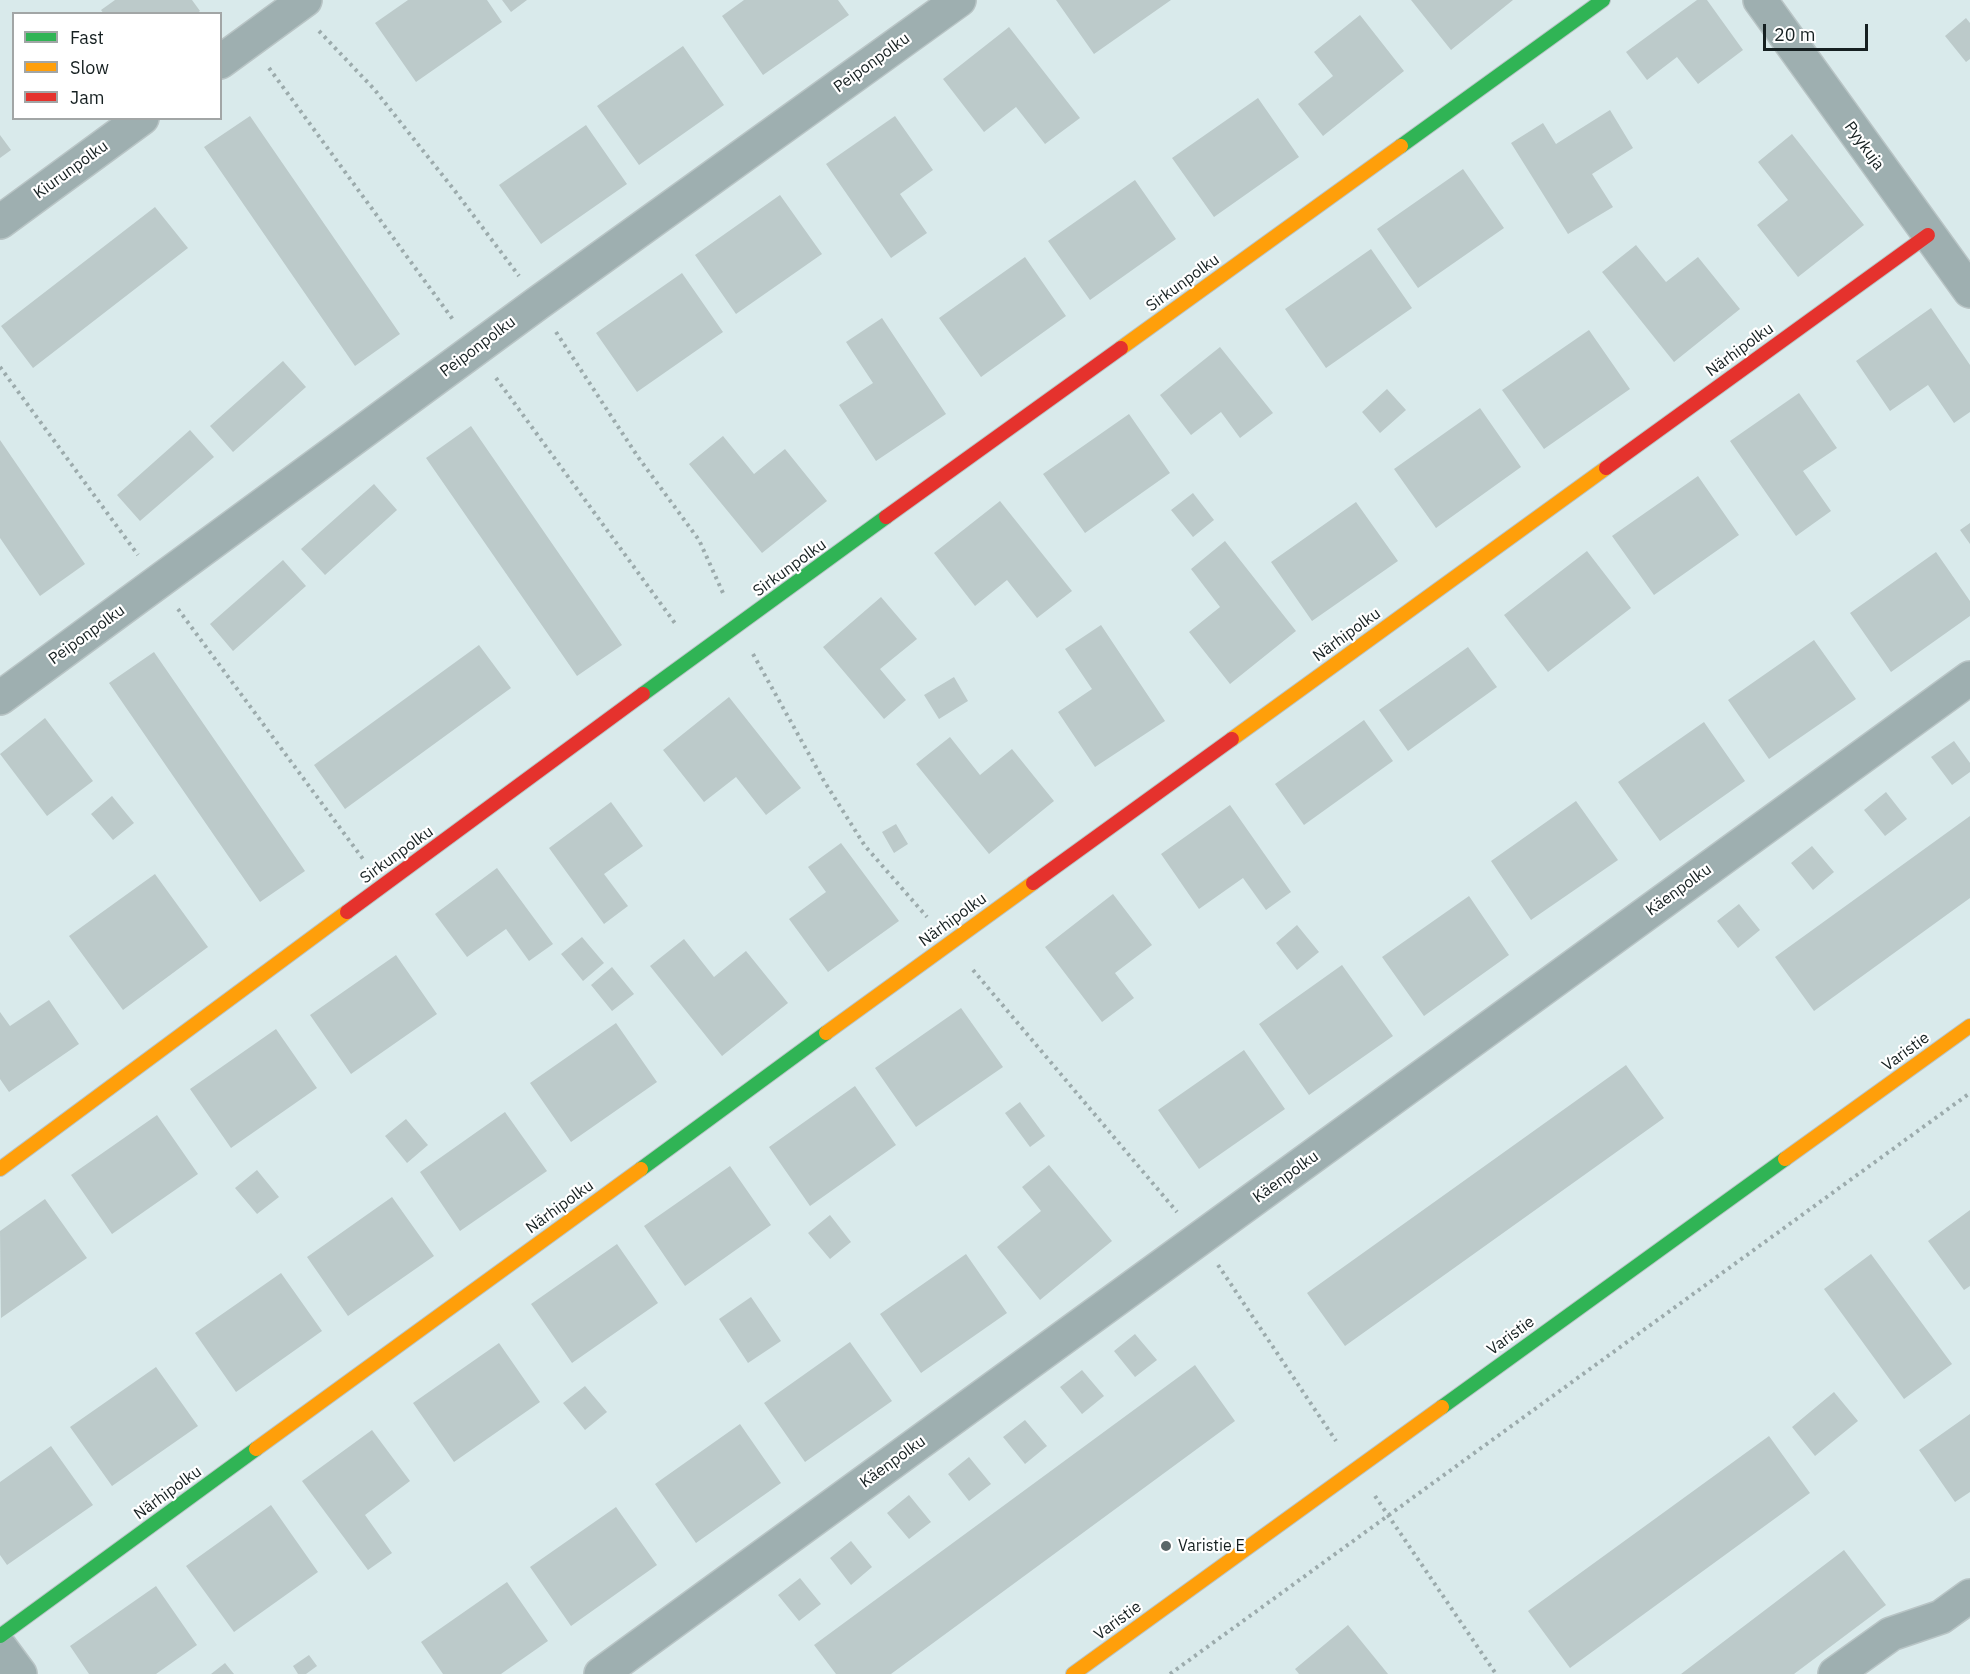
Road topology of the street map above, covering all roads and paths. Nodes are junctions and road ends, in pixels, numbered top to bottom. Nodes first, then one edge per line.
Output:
1 (959, 0) edge
2 (1603, 0) edge
3 (1760, 0) edge
4 (301, 3) edge
5 (222, 61) edge
6 (139, 120) edge
7 (0, 222) edge
8 (1928, 235) junction
9 (1970, 291) edge
10 (538, 303) junction
11 (0, 367) edge
12 (159, 583) junction
13 (737, 627) junction
14 (1970, 678) edge
15 (0, 698) edge
16 (383, 886) junction
17 (950, 943) junction
18 (1970, 1026) edge
19 (1970, 1093) edge
20 (0, 1169) edge
21 (1201, 1239) junction
22 (1355, 1469) junction
23 (1389, 1515) junction
24 (1970, 1596) edge
25 (0, 1636) edge
26 (0, 1647) edge
27 (20, 1674) edge
28 (602, 1674) edge
29 (1073, 1674) edge
30 (1170, 1674) edge
31 (1496, 1674) edge
32 (1835, 1674) edge

1 - 10 street, Peiponpolku
2 - 13 street, Sirkunpolku
3 - 8 street, Pyykuja
4 - 5 street
4 - 10 path
6 - 7 street, Kiurunpolku
8 - 9 street, Pyykuja
8 - 17 street, Närhipolku
10 - 12 street, Peiponpolku
10 - 13 path
11 - 12 path
12 - 15 street, Peiponpolku
12 - 16 path
13 - 16 street, Sirkunpolku
13 - 17 path
14 - 21 street, Käenpolku
16 - 20 street, Sirkunpolku
17 - 21 path
17 - 25 street, Närhipolku
18 - 22 street, Varistie
19 - 23 path
21 - 22 path
21 - 28 street, Käenpolku
22 - 23 path
22 - 29 street, Varistie
23 - 30 path
23 - 31 path
24 - 32 street
26 - 27 street

